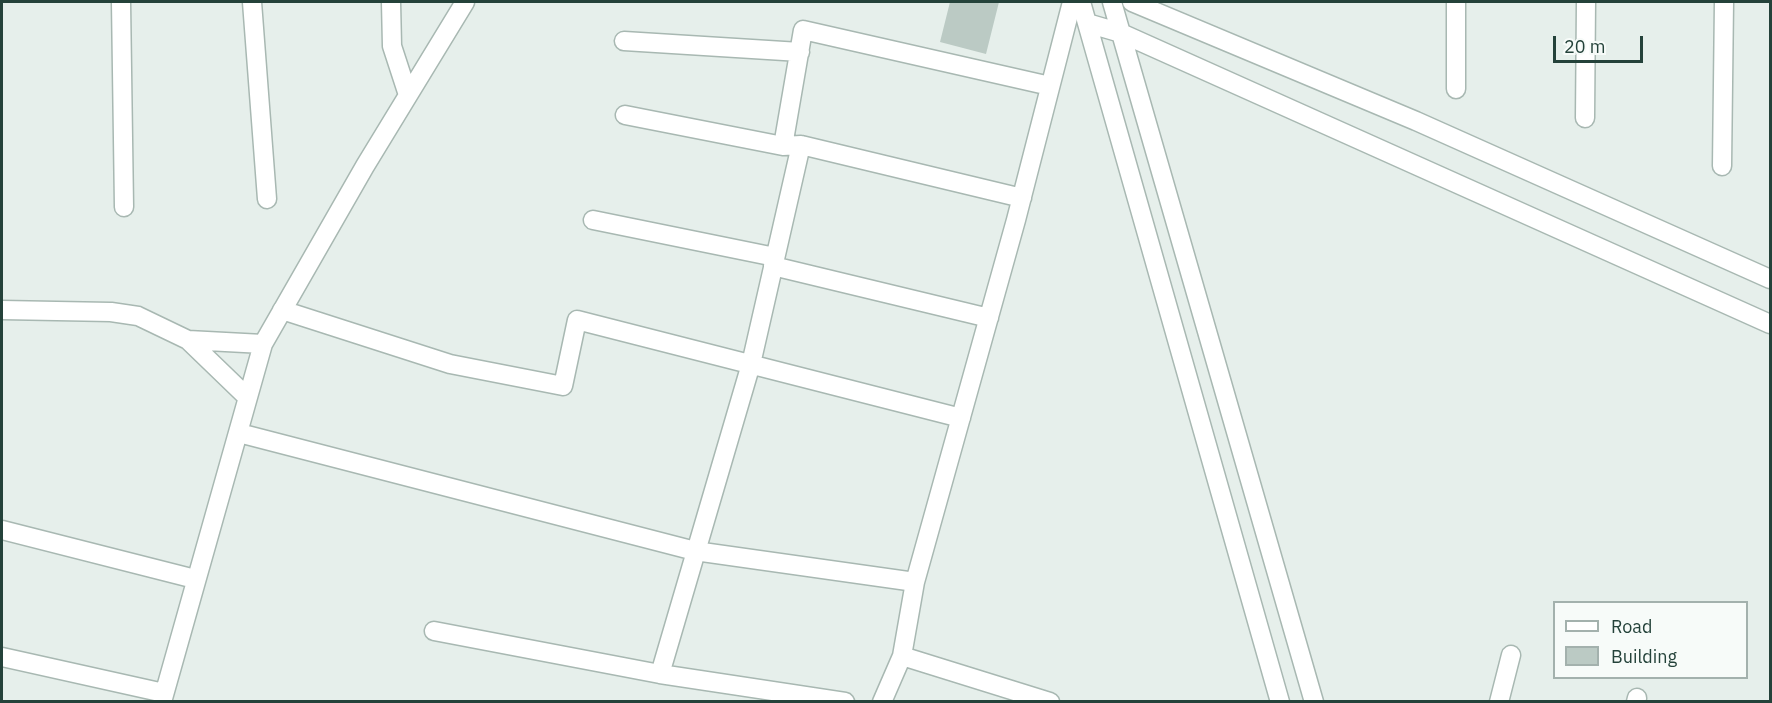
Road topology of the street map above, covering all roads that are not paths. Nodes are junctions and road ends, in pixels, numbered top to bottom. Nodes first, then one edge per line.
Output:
1 (121, 2) edge
2 (252, 2) edge
3 (391, 2) edge
4 (465, 2) edge
5 (1072, 2) edge
6 (1081, 2) edge
7 (1112, 2) edge
8 (1132, 2) edge
9 (1456, 2) edge
10 (1586, 2) edge
11 (1724, 2) edge
12 (1087, 23) junction
13 (1121, 33) junction
14 (624, 41) dead end
15 (800, 52) junction
16 (1050, 87) junction
17 (1456, 89) dead end
18 (408, 95) junction
19 (625, 115) dead end
20 (1585, 118) dead end
21 (792, 146) junction
22 (1722, 166) dead end
23 (1022, 198) junction
24 (267, 199) dead end
25 (124, 207) dead end
26 (593, 220) dead end
27 (774, 262) junction
28 (1770, 279) edge
29 (2, 310) edge
30 (282, 310) junction
31 (989, 318) junction
32 (1770, 324) edge
33 (188, 340) junction
34 (262, 344) junction
35 (751, 364) junction
36 (246, 396) junction
37 (961, 418) junction
38 (239, 434) junction
39 (2, 530) edge
40 (695, 551) junction
41 (195, 579) junction
42 (915, 582) junction
43 (434, 632) dead end
44 (1511, 655) dead end
45 (902, 656) junction
46 (2, 657) edge
47 (660, 674) junction
48 (163, 697) edge
49 (845, 702) edge
50 (882, 702) edge
51 (1050, 702) edge
52 (1280, 702) edge
53 (1314, 702) edge
54 (1498, 702) edge

1 - 25 street
2 - 24 street
3 - 18 street
4 - 18 street
5 - 16 street
6 - 12 street
7 - 13 street
8 - 28 street
9 - 17 street
10 - 20 street
11 - 22 street
12 - 13 street
12 - 52 street
13 - 32 street
13 - 53 street
14 - 15 street
15 - 16 street
15 - 21 street
16 - 23 street
18 - 30 street
19 - 21 street
21 - 23 street
21 - 27 street
23 - 31 street
26 - 27 street
27 - 31 street
27 - 35 street
29 - 33 street
30 - 34 street
30 - 35 street
31 - 37 street
33 - 34 street
33 - 36 street
34 - 36 street
35 - 37 street
35 - 40 street
36 - 38 street
37 - 42 street
38 - 40 street
38 - 41 street
39 - 41 street
40 - 42 street
40 - 47 street
41 - 48 street
42 - 45 street
43 - 47 street
44 - 54 street
45 - 50 street
45 - 51 street
46 - 48 street
47 - 49 street

